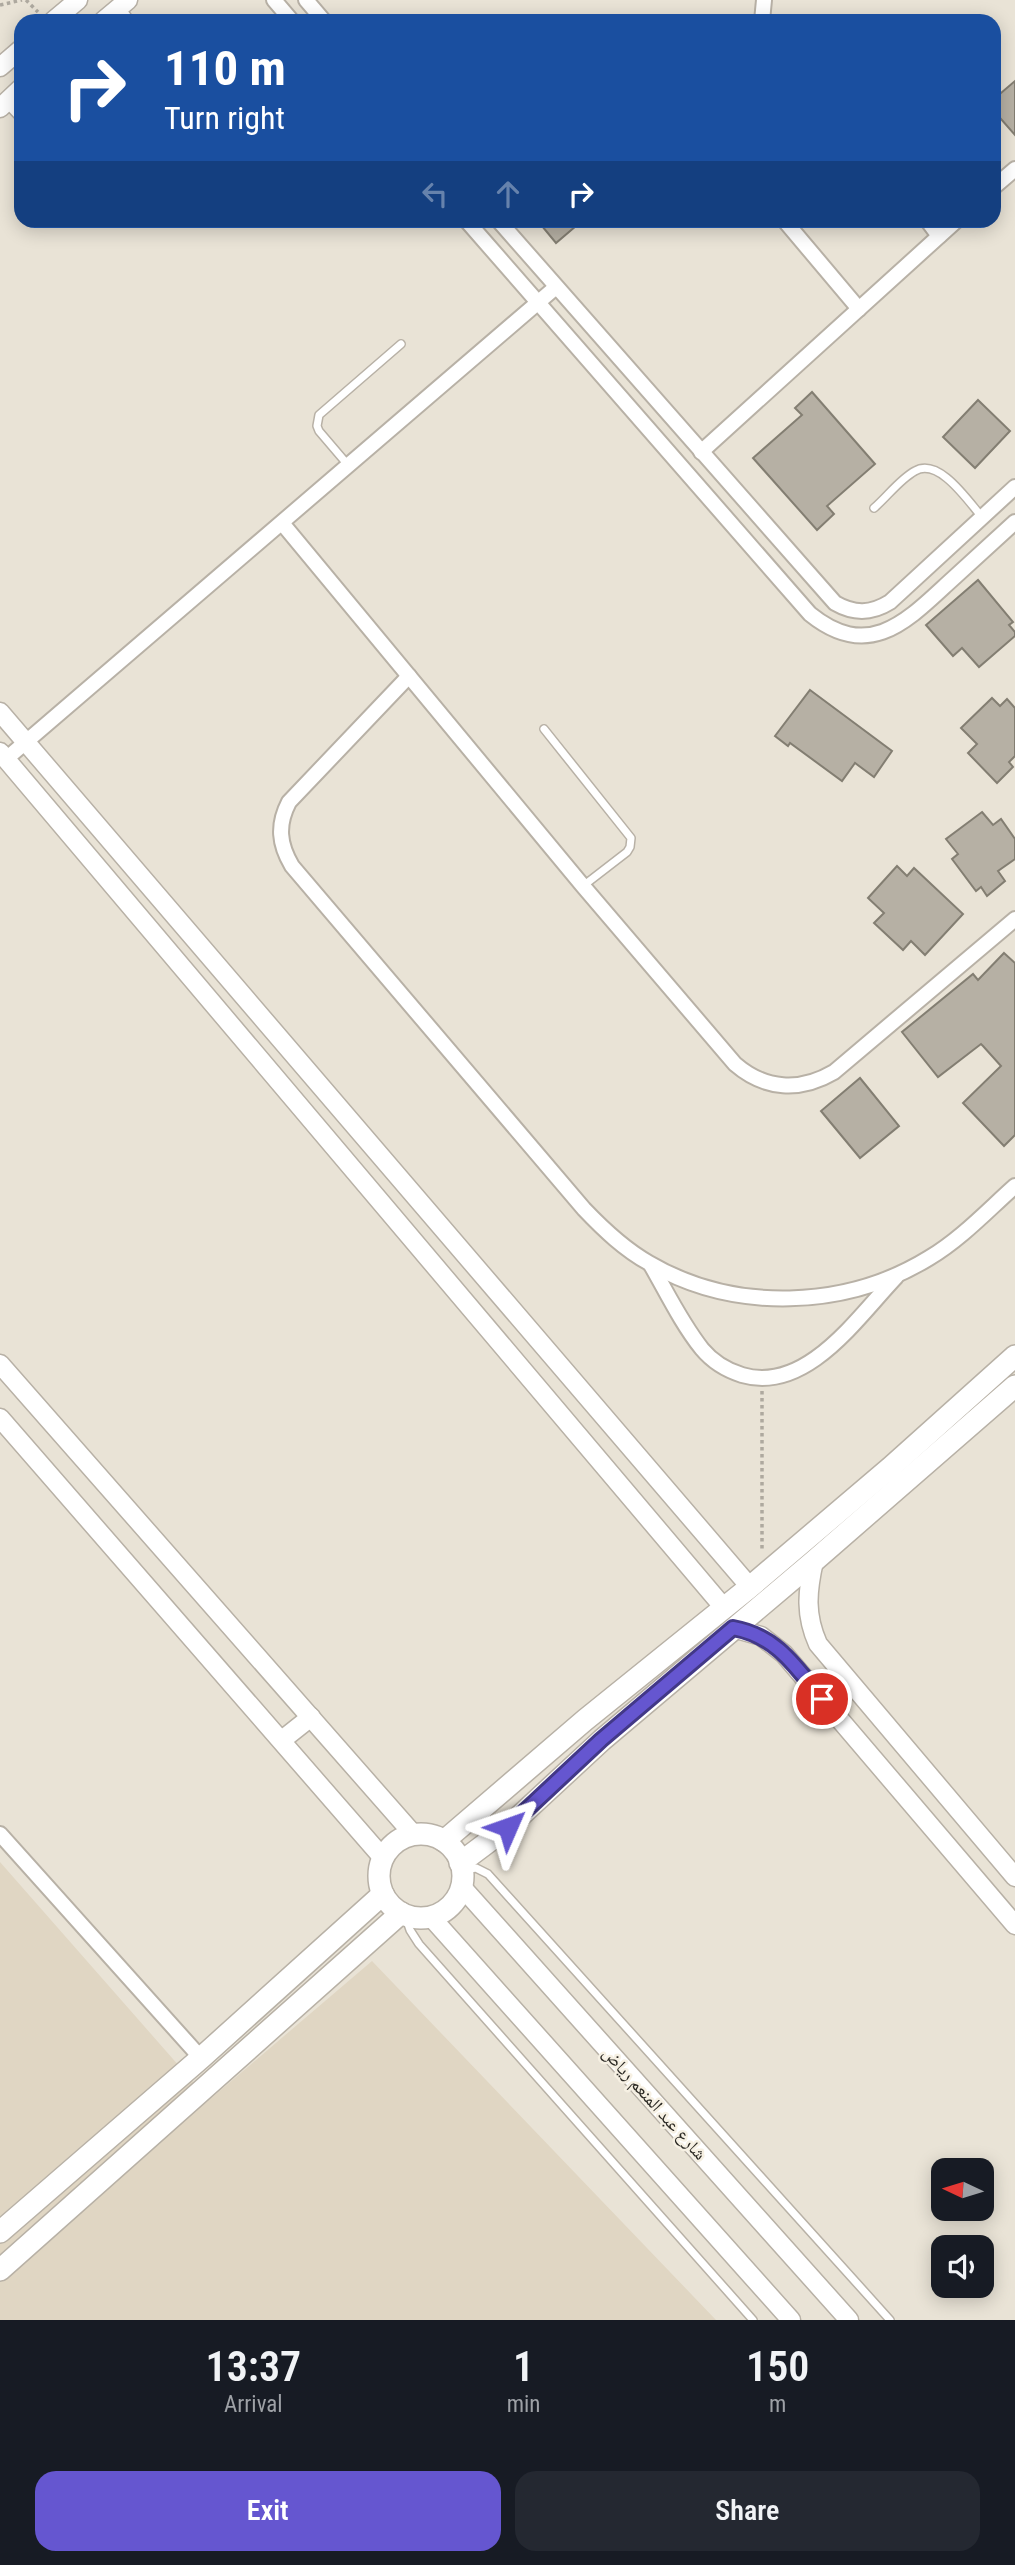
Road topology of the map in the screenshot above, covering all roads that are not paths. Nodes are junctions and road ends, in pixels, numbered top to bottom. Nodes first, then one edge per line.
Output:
1 (78, 0) edge
2 (274, 0) edge
3 (306, 0) edge
4 (54, 14) edge
5 (286, 14) edge
6 (318, 14) edge
7 (1015, 169) edge
8 (1001, 181) edge
9 (473, 228) edge
10 (505, 228) edge
11 (791, 228) edge
12 (933, 228) edge
13 (948, 228) edge
14 (939, 236) junction
15 (556, 286) junction
16 (537, 303) junction
17 (859, 309) junction
18 (401, 344) dead end
19 (701, 452) junction
20 (349, 465) junction
21 (1015, 487) edge
22 (874, 508) dead end
23 (982, 517) junction
24 (1015, 522) edge
25 (282, 523) junction
26 (410, 676) junction
27 (0, 712) edge
28 (544, 729) dead end
29 (25, 743) junction
30 (3, 756) edge
31 (583, 886) junction
32 (1015, 919) edge
33 (1015, 1186) edge
34 (650, 1264) junction
35 (901, 1272) junction
36 (1015, 1356) edge
37 (0, 1364) edge
38 (1015, 1386) edge
39 (0, 1418) edge
40 (897, 1475) junction
41 (814, 1561) junction
42 (756, 1582) junction
43 (729, 1618) junction
44 (818, 1644) junction
45 (794, 1665) junction
46 (311, 1717) junction
47 (585, 1720) junction
48 (282, 1740) junction
49 (601, 1740) junction
50 (0, 1834) edge
51 (414, 1835) junction
52 (444, 1841) junction
53 (383, 1858) junction
54 (461, 1873) junction
55 (1015, 1877) edge
56 (383, 1894) junction
57 (403, 1913) junction
58 (431, 1917) junction
59 (1015, 1925) edge
60 (201, 2057) junction
61 (0, 2232) edge
62 (0, 2270) edge
63 (753, 2320) edge
64 (791, 2320) edge
65 (849, 2320) edge
66 (890, 2320) edge

1 - 4 street
2 - 5 street
3 - 6 street
7 - 8 street
9 - 16 street
10 - 15 street
11 - 17 street
12 - 14 street
13 - 14 street
14 - 17 street
15 - 16 street
15 - 19 street
16 - 20 street
16 - 24 street
17 - 19 street
18 - 20 lane
19 - 23 street
20 - 25 street
21 - 23 street
22 - 23 lane
25 - 26 street
25 - 29 street
26 - 31 street
26 - 34 street
27 - 29 street
28 - 31 lane
29 - 30 street
29 - 42 street
30 - 43 street
31 - 32 street
33 - 35 street
34 - 35 street
34 - 35 street
36 - 40 main road
37 - 46 street
38 - 40 main road
39 - 48 street
40 - 41 main road
40 - 42 main road
41 - 43 main road
41 - 44 street
42 - 43 main road
43 - 45 street
43 - 47 main road
43 - 49 main road
44 - 45 street
44 - 55 street
45 - 59 street
46 - 48 street
46 - 51 street
47 - 49 main road
47 - 52 main road
48 - 53 street
49 - 54 main road
50 - 60 street
51 - 52 main road
51 - 53 main road
52 - 54 main road
53 - 56 main road
54 - 58 main road
54 - 65 street, شارع عبد المنعم رياض
54 - 66 lane
56 - 57 main road
56 - 60 main road
57 - 58 main road
57 - 62 main road
57 - 63 lane
58 - 64 street
60 - 61 main road

